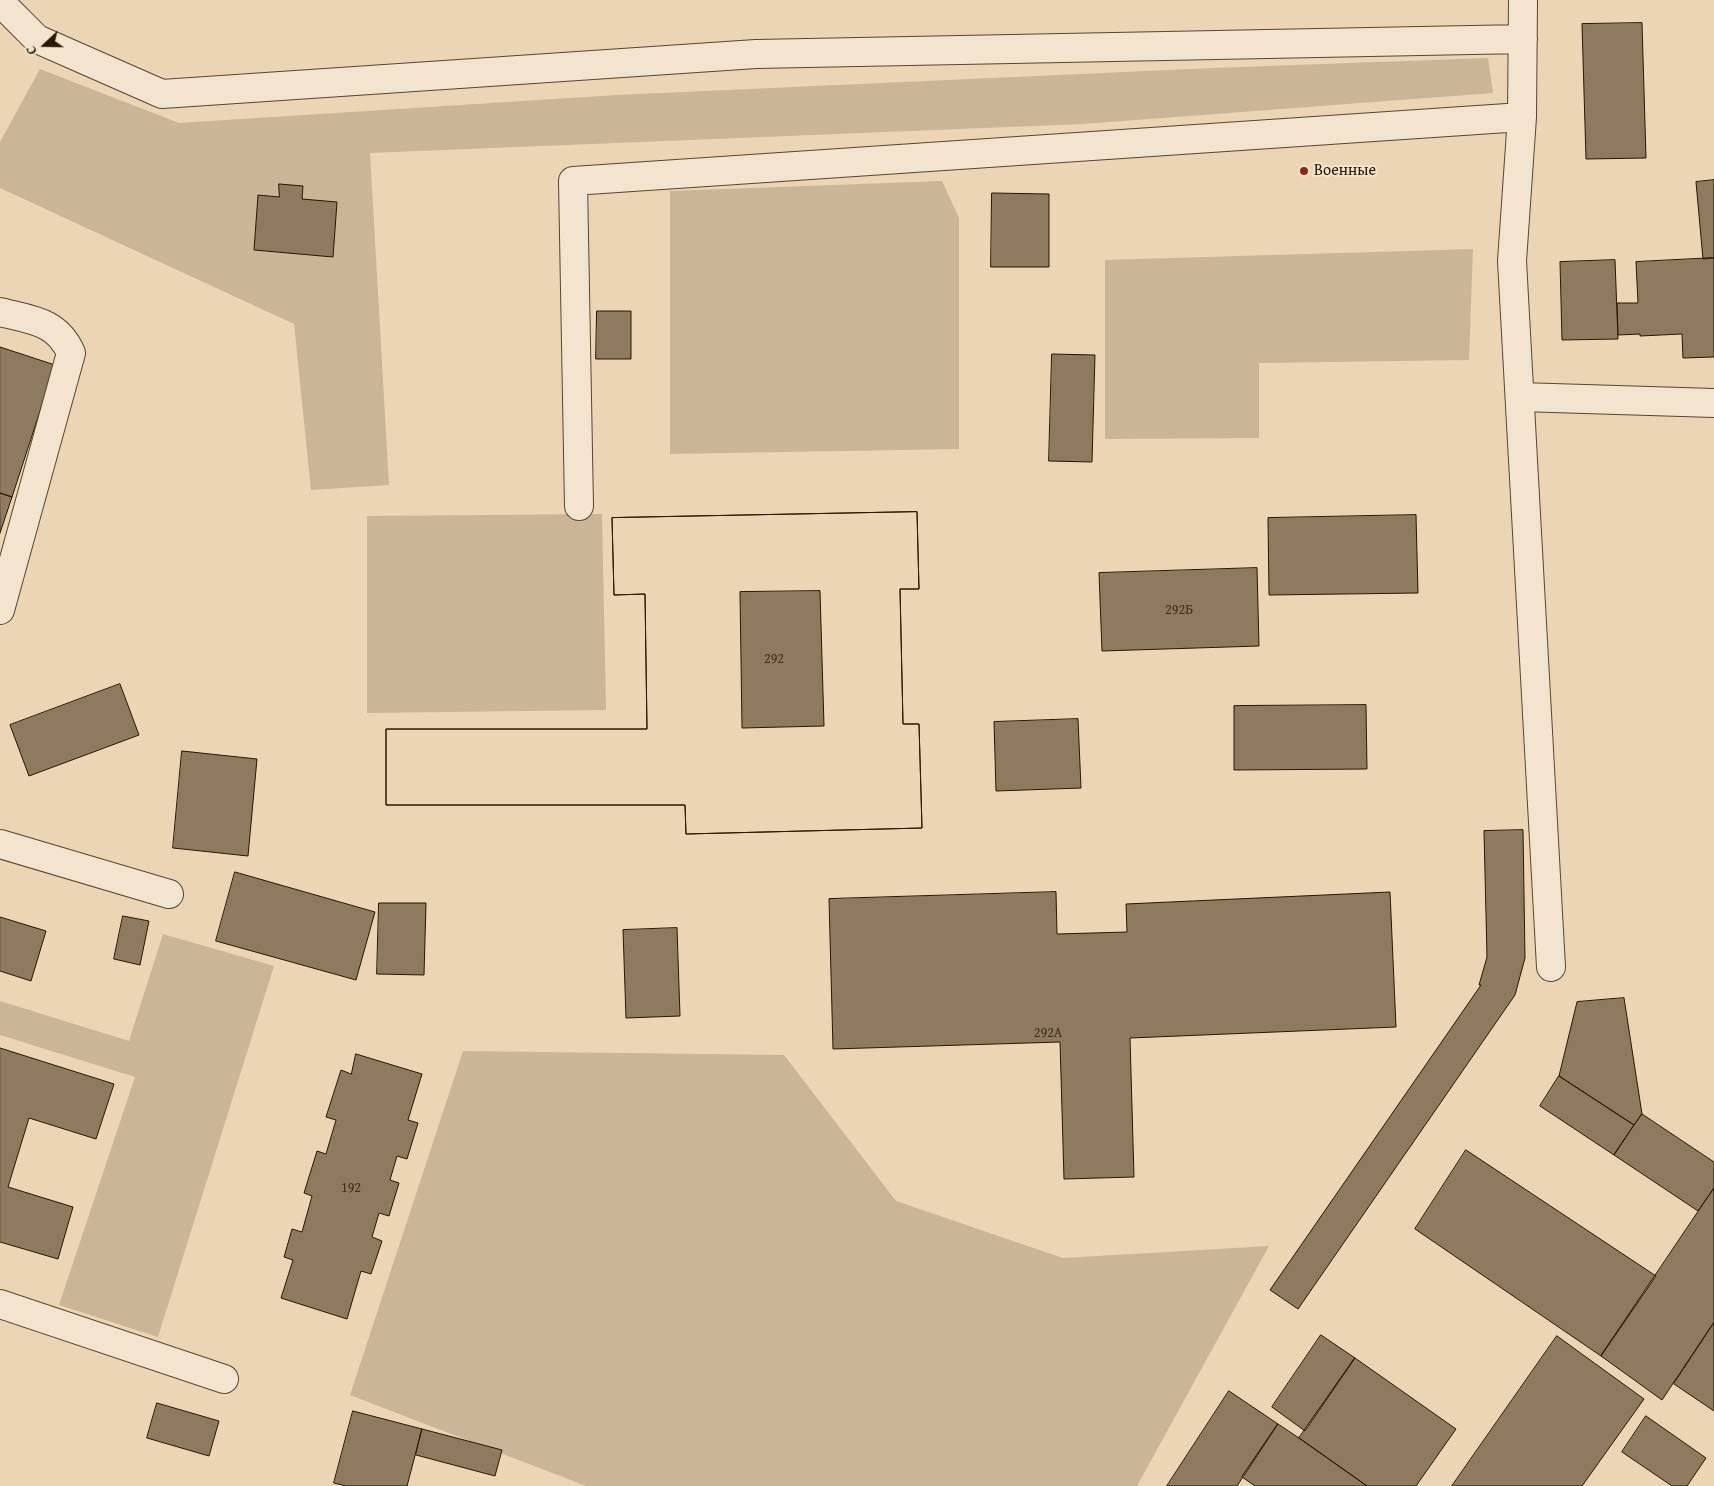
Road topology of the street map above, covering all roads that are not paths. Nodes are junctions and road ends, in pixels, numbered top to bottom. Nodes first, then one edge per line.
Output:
1 (1524, 0) edge
2 (0, 2) edge
3 (1523, 39) junction
4 (1522, 117) junction
5 (0, 312) edge
6 (1520, 398) junction
7 (1714, 403) edge
8 (579, 506) dead end
9 (0, 610) edge
10 (0, 844) edge
11 (168, 894) dead end
12 (1551, 967) dead end
13 (0, 1304) edge
14 (224, 1378) dead end

1 - 3 street
2 - 3 street
3 - 4 street
4 - 6 street
4 - 8 street
5 - 9 street
6 - 7 street
6 - 12 street
10 - 11 street
13 - 14 street

